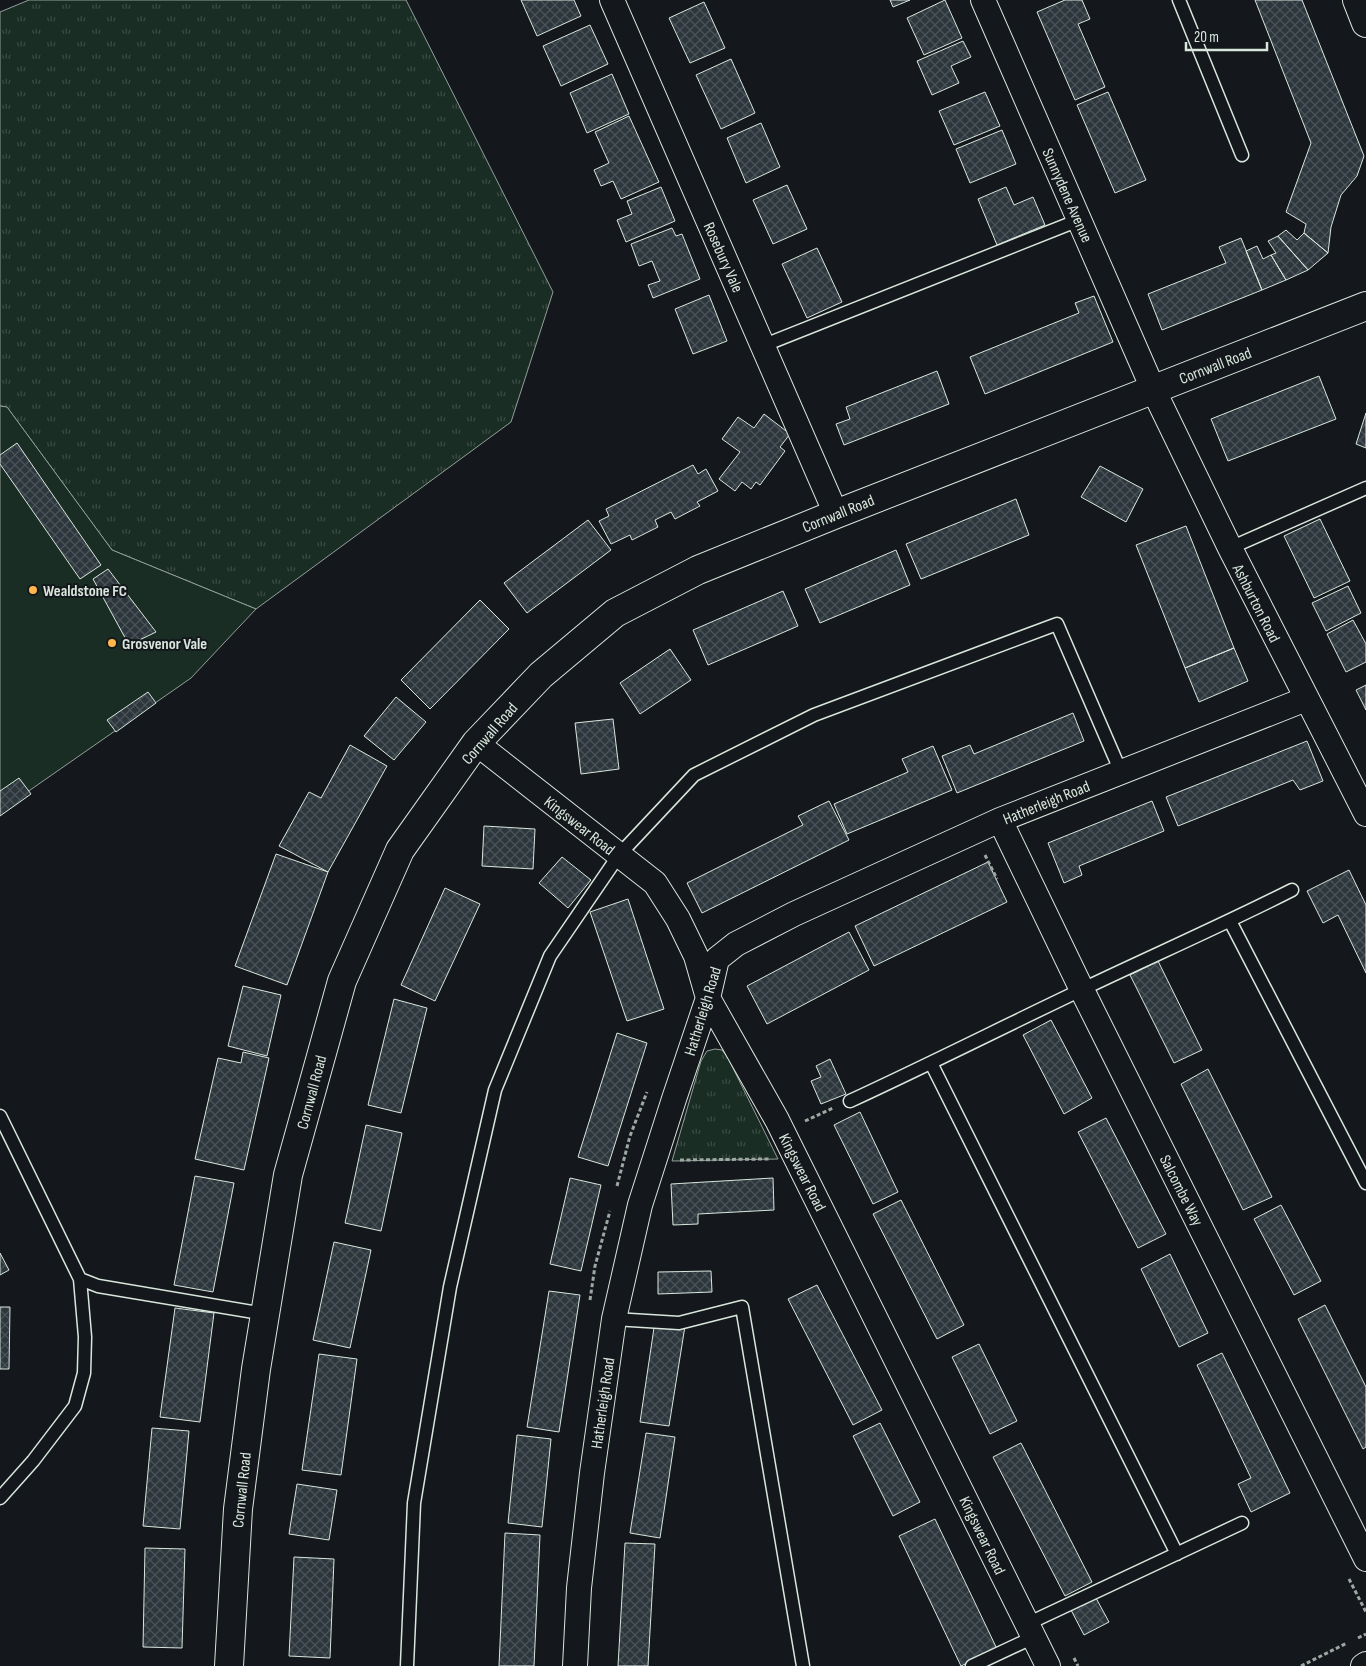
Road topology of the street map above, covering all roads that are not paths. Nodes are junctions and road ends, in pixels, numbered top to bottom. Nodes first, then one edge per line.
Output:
1 (612, 0) edge
2 (982, 0) edge
3 (1179, 0) edge
4 (1357, 0) edge
5 (1366, 23) edge
6 (1242, 155) dead end
7 (1079, 220) junction
8 (1366, 306) edge
9 (762, 346) junction
10 (1153, 389) junction
11 (1366, 488) edge
12 (836, 514) junction
13 (1230, 548) junction
14 (1306, 700) junction
15 (476, 744) junction
16 (1121, 772) junction
17 (1366, 814) edge
18 (1000, 820) junction
19 (619, 855) junction
20 (1292, 890) dead end
21 (1230, 921) junction
22 (1082, 990) junction
23 (708, 998) junction
24 (932, 1063) junction
25 (850, 1100) road end
26 (0, 1116) edge
27 (1366, 1183) edge
28 (80, 1278) junction
29 (265, 1314) junction
30 (614, 1319) junction
31 (0, 1498) edge
32 (1242, 1523) dead end
33 (1177, 1554) junction
34 (1366, 1559) edge
35 (1031, 1630) junction
36 (1366, 1664) edge
37 (228, 1666) edge
38 (407, 1666) edge
39 (575, 1666) edge
40 (803, 1666) edge
41 (972, 1666) edge
42 (1048, 1666) edge
43 (1362, 1666) edge

1 - 9 street, Rosebury Vale
2 - 7 street, Sunnydene Avenue
3 - 6 lane
4 - 5 street
7 - 9 lane
7 - 10 street, Sunnydene Avenue
8 - 10 street, Cornwall Road
9 - 12 street, Rosebury Vale
10 - 12 street, Cornwall Road
10 - 13 street, Ashburton Road
11 - 13 lane
12 - 15 street, Cornwall Road
13 - 14 street, Ashburton Road
14 - 16 street, Hatherleigh Road
14 - 17 street, Ashburton Road
15 - 19 street, Kingswear Road
15 - 29 street, Cornwall Road
16 - 18 street, Hatherleigh Road
16 - 19 lane
18 - 22 street, Salcombe Way
18 - 23 street, Hatherleigh Road
19 - 23 street, Kingswear Road
19 - 38 lane
20 - 21 lane
21 - 22 lane
21 - 27 lane
22 - 24 lane
22 - 34 street, Salcombe Way
23 - 30 street, Hatherleigh Road
23 - 35 street, Kingswear Road
24 - 25 lane
24 - 33 lane
26 - 28 lane
28 - 29 lane
28 - 31 lane
29 - 37 street, Cornwall Road
30 - 39 street, Hatherleigh Road
30 - 40 lane
32 - 33 lane
33 - 35 lane
35 - 41 lane
35 - 42 street, Kingswear Road
36 - 43 street

